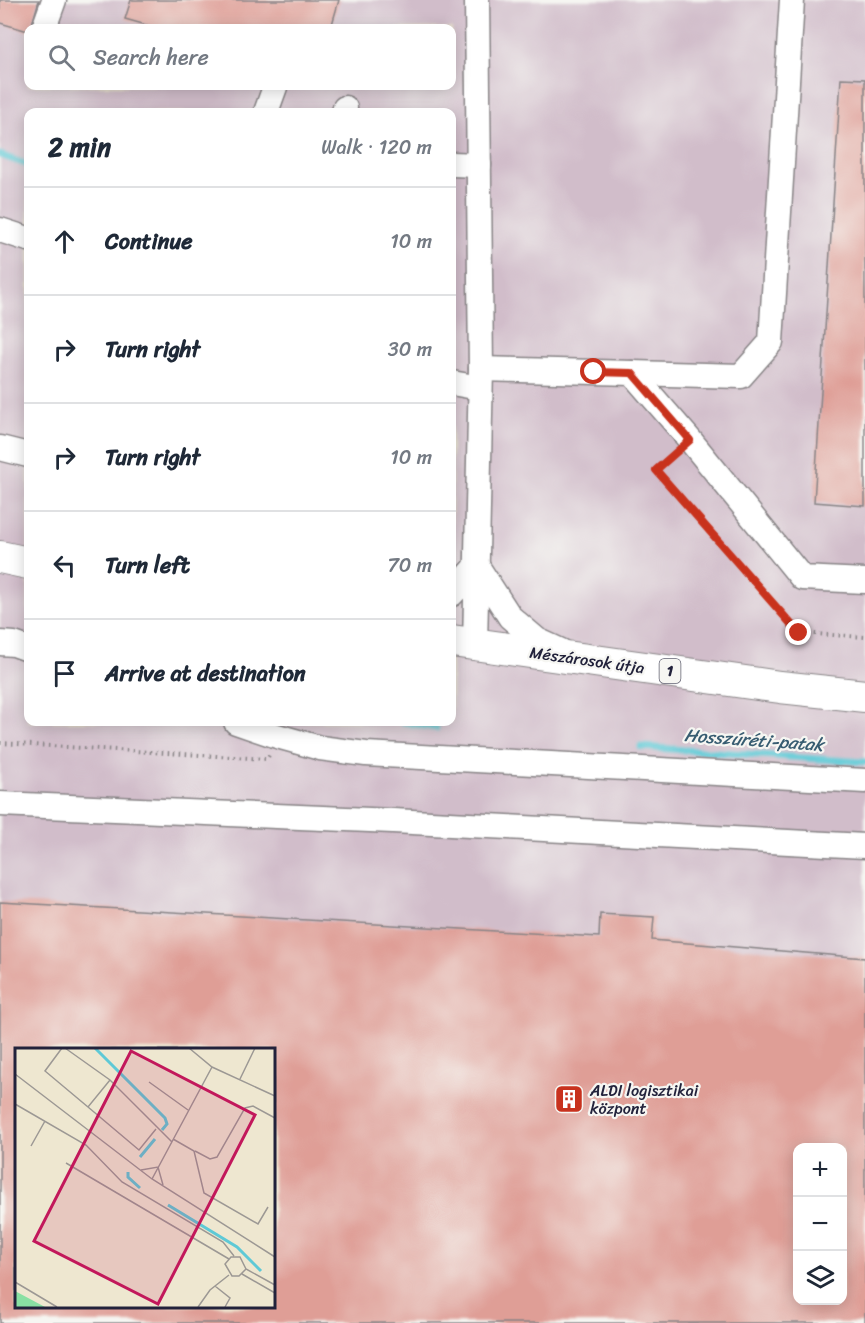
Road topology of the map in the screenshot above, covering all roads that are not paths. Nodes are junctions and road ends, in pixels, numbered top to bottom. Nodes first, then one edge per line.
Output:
1 (54, 0) edge
2 (477, 0) edge
3 (792, 0) edge
4 (45, 24) edge
5 (274, 90) edge
6 (267, 108) edge
7 (456, 164) edge
8 (479, 165) junction
9 (0, 230) edge
10 (24, 238) edge
11 (632, 373) junction
12 (481, 379) junction
13 (456, 382) edge
14 (0, 448) edge
15 (24, 454) edge
16 (0, 557) edge
17 (24, 562) edge
18 (477, 566) junction
19 (865, 581) edge
20 (456, 590) edge
21 (463, 643) edge
22 (0, 644) edge
23 (24, 648) edge
24 (577, 658) junction
25 (865, 696) edge
26 (248, 726) edge
27 (865, 781) edge
28 (0, 804) edge
29 (865, 846) edge

1 - 4 street
2 - 8 street
3 - 11 street
5 - 6 street
7 - 8 street
8 - 12 street
9 - 10 street
11 - 12 street
11 - 19 street
12 - 13 street
12 - 18 street
14 - 15 street
16 - 17 main road
18 - 20 street
18 - 21 street
18 - 24 street
21 - 24 main road, Mészárosok útja / 1
22 - 23 street
24 - 25 main road, Mészárosok útja / 1
26 - 27 street
28 - 29 street

